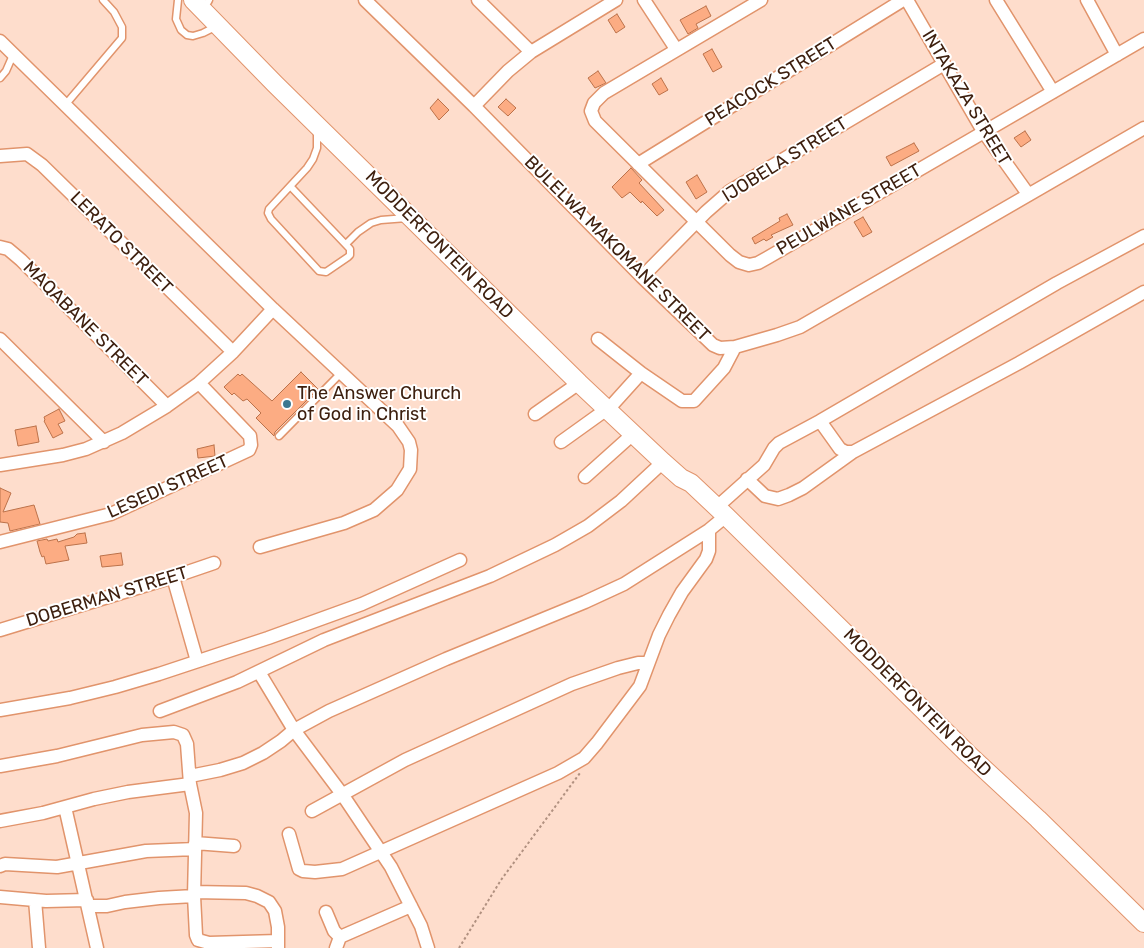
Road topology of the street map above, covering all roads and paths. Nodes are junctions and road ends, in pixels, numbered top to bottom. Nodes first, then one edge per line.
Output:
1 (102, 0) edge
2 (178, 0) edge
3 (204, 0) edge
4 (365, 0) edge
5 (478, 0) edge
6 (616, 0) edge
7 (644, 0) edge
8 (761, 0) edge
9 (903, 0) edge
10 (908, 0) edge
11 (996, 0) edge
12 (1087, 0) edge
13 (218, 25) junction
14 (1144, 39) edge
15 (0, 41) edge
16 (676, 49) junction
17 (531, 52) junction
18 (13, 55) junction
19 (1117, 55) junction
20 (944, 64) junction
21 (0, 78) edge
22 (1053, 92) junction
23 (66, 104) junction
24 (474, 106) junction
25 (316, 124) junction
26 (1144, 128) edge
27 (983, 131) junction
28 (0, 156) edge
29 (638, 164) junction
30 (291, 187) junction
31 (1028, 194) junction
32 (412, 218) junction
33 (697, 221) junction
34 (1144, 236) edge
35 (346, 244) junction
36 (0, 248) edge
37 (642, 277) junction
38 (1144, 292) edge
39 (273, 309) junction
40 (0, 339) edge
41 (598, 339) dead end
42 (735, 347) junction
43 (233, 352) junction
44 (341, 373) junction
45 (641, 373) junction
46 (199, 383) junction
47 (579, 383) junction
48 (167, 406) junction
49 (610, 406) junction
50 (535, 414) dead end
51 (820, 421) junction
52 (633, 434) junction
53 (279, 436) dead end
54 (104, 442) junction
55 (561, 442) dead end
56 (853, 452) junction
57 (663, 462) junction
58 (0, 465) edge
59 (585, 477) dead end
60 (747, 479) junction
61 (691, 483) junction
62 (721, 512) junction
63 (709, 530) junction
64 (0, 542) edge
65 (260, 547) dead end
66 (460, 560) dead end
67 (214, 563) dead end
68 (173, 577) junction
69 (0, 630) edge
70 (197, 661) junction
71 (648, 663) junction
72 (259, 672) junction
73 (0, 710) edge
74 (160, 711) dead end
75 (294, 730) junction
76 (584, 758) junction
77 (0, 766) edge
78 (190, 780) junction
79 (342, 794) junction
80 (65, 807) junction
81 (312, 811) dead end
82 (0, 821) edge
83 (289, 834) dead end
84 (195, 846) junction
85 (234, 846) dead end
86 (380, 852) junction
87 (78, 863) junction
88 (0, 866) edge
89 (194, 894) junction
90 (0, 897) edge
91 (35, 900) junction
92 (88, 903) junction
93 (411, 906) junction
94 (326, 912) dead end
95 (1144, 923) edge
96 (338, 943) edge
97 (278, 945) edge
98 (39, 948) edge
99 (97, 948) edge
100 (428, 948) edge
101 (459, 948) edge

1 - 23 lane
2 - 13 lane
3 - 13 main road, MODDERFONTEIN ROAD
3 - 49 main road, MODDERFONTEIN ROAD
4 - 24 street, BULELWA MAKOMANE STREET
5 - 17 street
6 - 17 street
7 - 16 street
8 - 16 street
9 - 29 street, PEACOCK STREET
10 - 20 street, INTAKAZA STREET
11 - 22 street
12 - 19 street
13 - 25 main road, MODDERFONTEIN ROAD
14 - 19 street, PEULWANE STREET
15 - 18 street
16 - 29 street, PEULWANE STREET
17 - 24 street
18 - 21 lane
18 - 23 street
19 - 22 street, PEULWANE STREET
20 - 27 street, INTAKAZA STREET
20 - 33 street, IJOBELA STREET
22 - 27 street, PEULWANE STREET
23 - 39 street
24 - 37 street, BULELWA MAKOMANE STREET
25 - 30 lane
25 - 32 main road, MODDERFONTEIN ROAD
26 - 31 street, BULELWA MAKOMANE STREET
27 - 31 street, INTAKAZA STREET
27 - 33 street, PEULWANE STREET
28 - 43 street, LERATO STREET
29 - 33 street, PEULWANE STREET
30 - 35 lane
30 - 35 lane
31 - 42 street, BULELWA MAKOMANE STREET
32 - 35 lane
32 - 47 main road, MODDERFONTEIN ROAD
33 - 37 street, IJOBELA STREET
34 - 51 street
36 - 48 street, MAQABANE STREET
37 - 42 street, BULELWA MAKOMANE STREET
38 - 56 street
39 - 43 street
39 - 44 street
40 - 54 street
41 - 45 street
42 - 45 street
43 - 46 street
44 - 53 lane
44 - 65 street
45 - 49 street
46 - 48 street
46 - 64 street, LESEDI STREET
47 - 49 main road, MODDERFONTEIN ROAD
47 - 50 street
48 - 54 street
49 - 52 main road, MODDERFONTEIN ROAD
49 - 55 street
49 - 61 main road, MODDERFONTEIN ROAD
51 - 56 street
51 - 60 street
52 - 57 main road, MODDERFONTEIN ROAD
52 - 59 street
54 - 58 street
56 - 60 street
57 - 61 main road, MODDERFONTEIN ROAD
57 - 72 street
60 - 62 street
61 - 62 main road, MODDERFONTEIN ROAD
62 - 63 street
62 - 95 main road, MODDERFONTEIN ROAD
63 - 71 street
63 - 75 street
66 - 70 street
67 - 68 street, DOBERMAN STREET
68 - 69 street, DOBERMAN STREET
68 - 70 street
70 - 73 street
71 - 76 street
71 - 79 street
72 - 74 street
72 - 75 street
75 - 78 street
75 - 79 street
76 - 86 street
76 - 101 path
77 - 78 street
78 - 80 street
78 - 84 street
79 - 81 street
79 - 86 street
80 - 82 street
80 - 87 street
83 - 86 street
84 - 85 street
84 - 87 street
84 - 89 street
86 - 93 street
87 - 88 street
87 - 92 street
89 - 92 street
89 - 97 street
89 - 97 street
90 - 91 street
91 - 92 street
91 - 98 street
92 - 99 street
93 - 96 street
93 - 100 street
94 - 96 street

